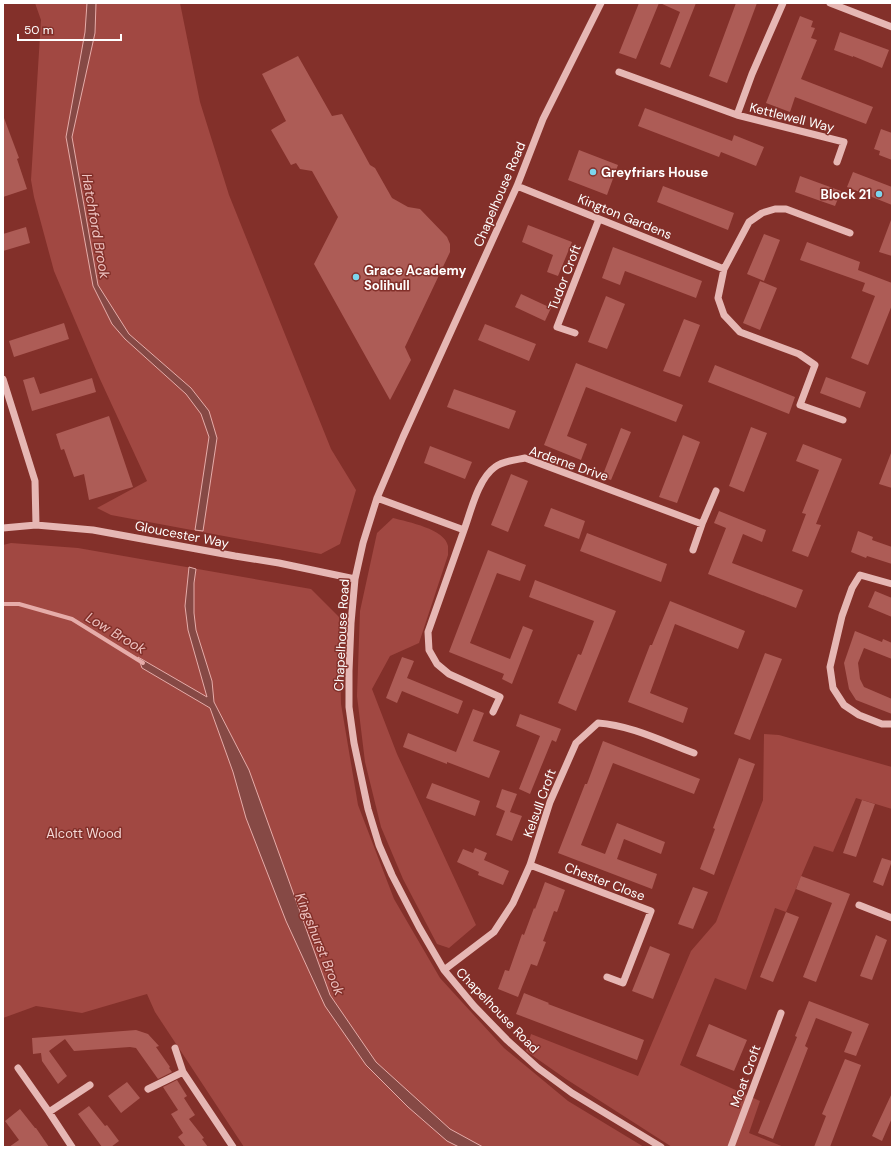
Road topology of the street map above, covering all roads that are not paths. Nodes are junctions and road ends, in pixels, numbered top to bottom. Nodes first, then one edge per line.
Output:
1 (601, 3) edge
2 (783, 3) edge
3 (830, 3) edge
4 (892, 27) edge
5 (619, 72) dead end
6 (737, 115) junction
7 (837, 162) dead end
8 (517, 186) junction
9 (599, 219) junction
10 (850, 233) dead end
11 (724, 269) junction
12 (575, 333) dead end
13 (3, 379) edge
14 (5, 392) edge
15 (843, 420) dead end
16 (716, 491) dead end
17 (377, 498) junction
18 (702, 524) junction
19 (36, 525) junction
20 (3, 528) edge
21 (464, 530) junction
22 (693, 550) dead end
23 (355, 579) junction
24 (892, 584) edge
25 (493, 712) dead end
26 (892, 724) edge
27 (694, 753) dead end
28 (530, 865) junction
29 (859, 905) dead end
30 (892, 918) edge
31 (444, 970) junction
32 (607, 977) dead end
33 (781, 1013) dead end
34 (175, 1048) dead end
35 (18, 1068) dead end
36 (183, 1072) junction
37 (90, 1085) dead end
38 (148, 1088) dead end
39 (49, 1112) junction
40 (72, 1147) edge
41 (233, 1147) edge
42 (661, 1147) edge
43 (731, 1147) edge

1 - 8 street, Chapelhouse Road
2 - 6 street, Kettlewell Way
3 - 4 street
5 - 6 street, Kettlewell Way
6 - 7 street, Kettlewell Way
8 - 9 street, Kington Gardens
8 - 17 street, Chapelhouse Road
9 - 11 street, Kington Gardens
9 - 12 street, Tudor Croft
10 - 11 street
11 - 15 street
13 - 14 street
14 - 19 street
16 - 18 street
17 - 21 street
17 - 23 street, Chapelhouse Road
18 - 21 street, Arderne Drive
18 - 22 street
19 - 20 street, Gloucester Way
19 - 23 street, Gloucester Way
21 - 25 street, Arderne Drive
23 - 31 street, Chapelhouse Road
24 - 26 street
27 - 28 street, Kelsull Croft
28 - 31 street, Kelsull Croft
28 - 32 street, Chester Close
29 - 30 street
31 - 42 street, Chapelhouse Road
33 - 43 street, Moat Croft
34 - 36 street
35 - 39 street
36 - 38 street
36 - 41 street
37 - 39 street
39 - 40 street

